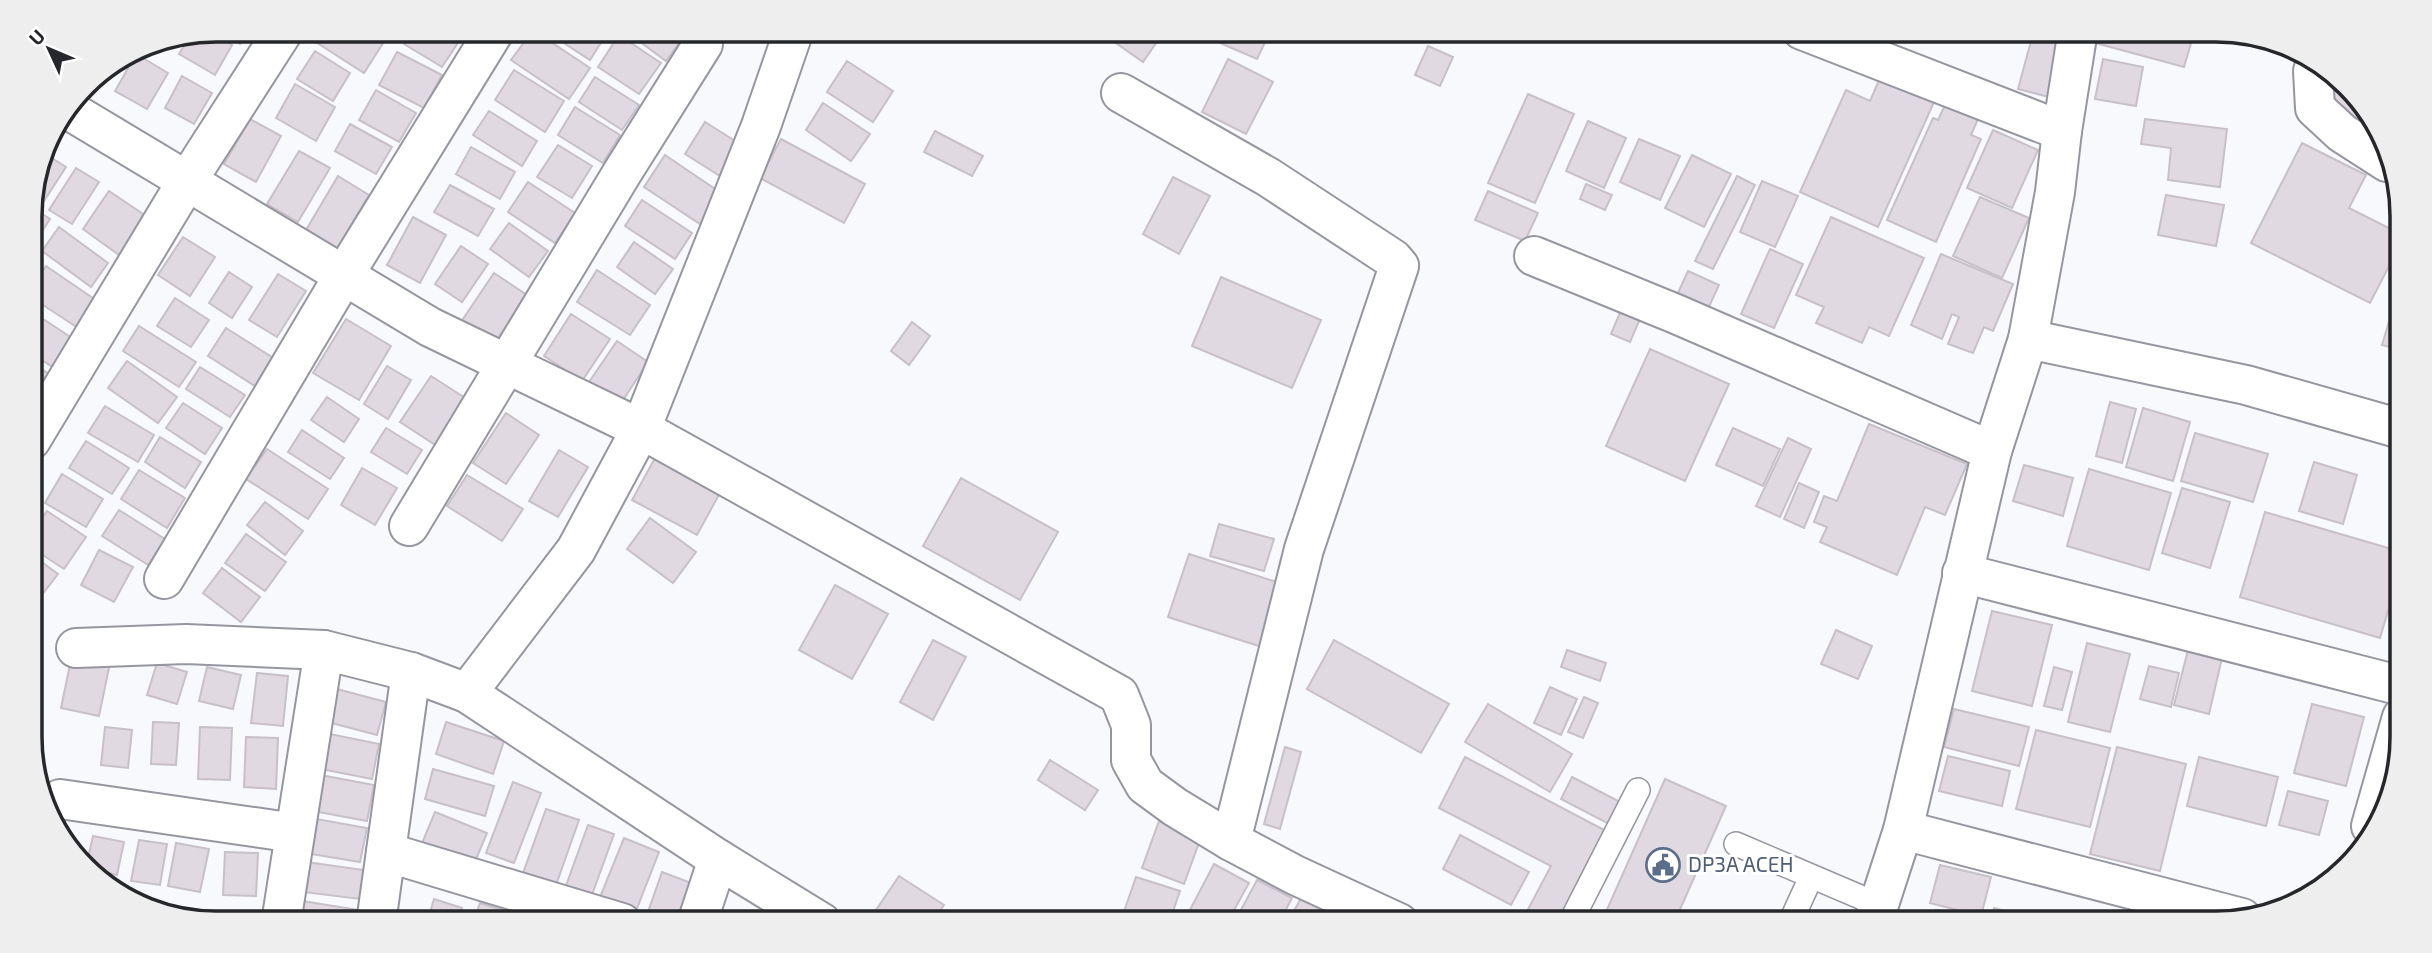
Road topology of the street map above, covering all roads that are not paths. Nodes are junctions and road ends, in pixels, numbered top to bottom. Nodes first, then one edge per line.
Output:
1 (276, 42) edge
2 (488, 42) edge
3 (790, 42) edge
4 (1833, 42) edge
5 (2076, 42) edge
6 (703, 44) dead end
7 (2313, 71) edge
8 (1121, 93) dead end
9 (75, 114) edge
10 (2062, 131) junction
11 (2380, 157) edge
12 (187, 181) junction
13 (1534, 256) dead end
14 (344, 275) junction
15 (2028, 339) junction
16 (507, 365) junction
17 (42, 423) edge
18 (2390, 426) edge
19 (641, 429) junction
20 (1992, 451) junction
21 (409, 526) dead end
22 (1962, 573) junction
23 (164, 579) dead end
24 (76, 648) dead end
25 (324, 650) junction
26 (411, 672) junction
27 (2390, 683) edge
28 (467, 692) junction
29 (2386, 773) edge
30 (1638, 790) dead end
31 (2379, 797) edge
32 (60, 799) dead end
33 (1903, 830) junction
34 (295, 833) junction
35 (1231, 841) junction
36 (1736, 845) dead end
37 (386, 852) junction
38 (718, 859) junction
39 (1811, 877) junction
40 (283, 911) edge
41 (378, 911) edge
42 (582, 911) edge
43 (701, 911) edge
44 (802, 911) edge
45 (1373, 911) edge
46 (1576, 911) edge
47 (1795, 911) edge
48 (1871, 911) edge
49 (1877, 911) edge
50 (2215, 911) edge

1 - 12 street
2 - 14 street
3 - 19 street
4 - 10 street
5 - 10 street
6 - 16 street
7 - 11 street
8 - 35 street
9 - 12 street
10 - 15 street
12 - 14 street
12 - 17 street
13 - 20 street
14 - 16 street
14 - 23 street
15 - 18 street
15 - 20 street
16 - 19 street
16 - 21 street
19 - 28 street
19 - 35 street
20 - 22 street
22 - 27 street
22 - 33 street
24 - 25 street
25 - 26 street
25 - 34 street
26 - 28 street
26 - 37 street
28 - 38 street
29 - 31 street
30 - 46 lane
32 - 34 street
33 - 49 street
33 - 50 street
34 - 40 street
35 - 45 street
36 - 39 lane
37 - 41 street
37 - 42 street
38 - 43 street
38 - 44 street
39 - 47 lane
39 - 48 lane

